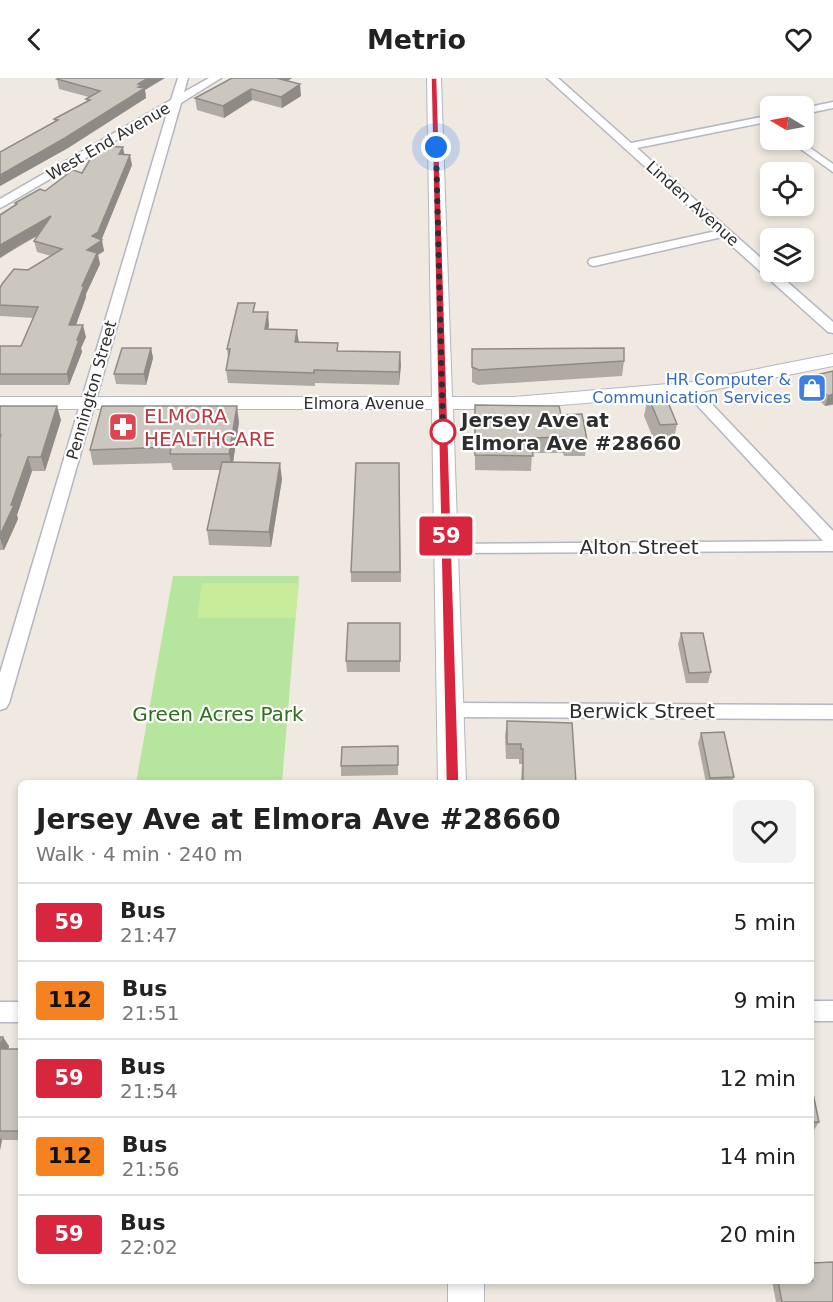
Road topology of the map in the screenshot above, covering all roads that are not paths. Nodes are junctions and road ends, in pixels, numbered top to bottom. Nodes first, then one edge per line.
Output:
1 (183, 78) edge
2 (216, 78) edge
3 (434, 78) edge
4 (552, 78) edge
5 (176, 100) junction
6 (833, 105) edge
7 (814, 109) edge
8 (760, 122) edge
9 (630, 146) junction
10 (807, 150) edge
11 (833, 169) edge
12 (0, 204) edge
13 (727, 232) junction
14 (594, 262) dead end
15 (833, 329) edge
16 (833, 360) edge
17 (692, 388) junction
18 (0, 403) edge
19 (88, 403) junction
20 (442, 403) junction
21 (833, 541) edge
22 (833, 546) edge
23 (446, 549) junction
24 (0, 702) edge
25 (450, 710) junction
26 (833, 712) edge
27 (452, 780) edge
28 (814, 1011) edge
29 (833, 1011) edge
30 (0, 1012) edge
31 (18, 1012) edge
32 (466, 1284) edge
33 (466, 1302) edge

1 - 5 street, Pennington Street
2 - 5 street, West End Avenue
3 - 20 street
4 - 9 street, Linden Avenue
5 - 12 street, West End Avenue
5 - 19 street, Pennington Street
6 - 7 street
8 - 9 street
9 - 13 street, Linden Avenue
10 - 11 street
13 - 14 street
13 - 15 street, Linden Avenue
16 - 17 street, Elmora Avenue
17 - 20 street, Elmora Avenue
17 - 21 street
18 - 19 street, Elmora Avenue
19 - 20 street, Elmora Avenue
19 - 24 street, Pennington Street
20 - 23 street
22 - 23 street, Alton Street
23 - 25 street
25 - 26 street, Berwick Street
25 - 27 street
28 - 29 street
30 - 31 street
32 - 33 street

